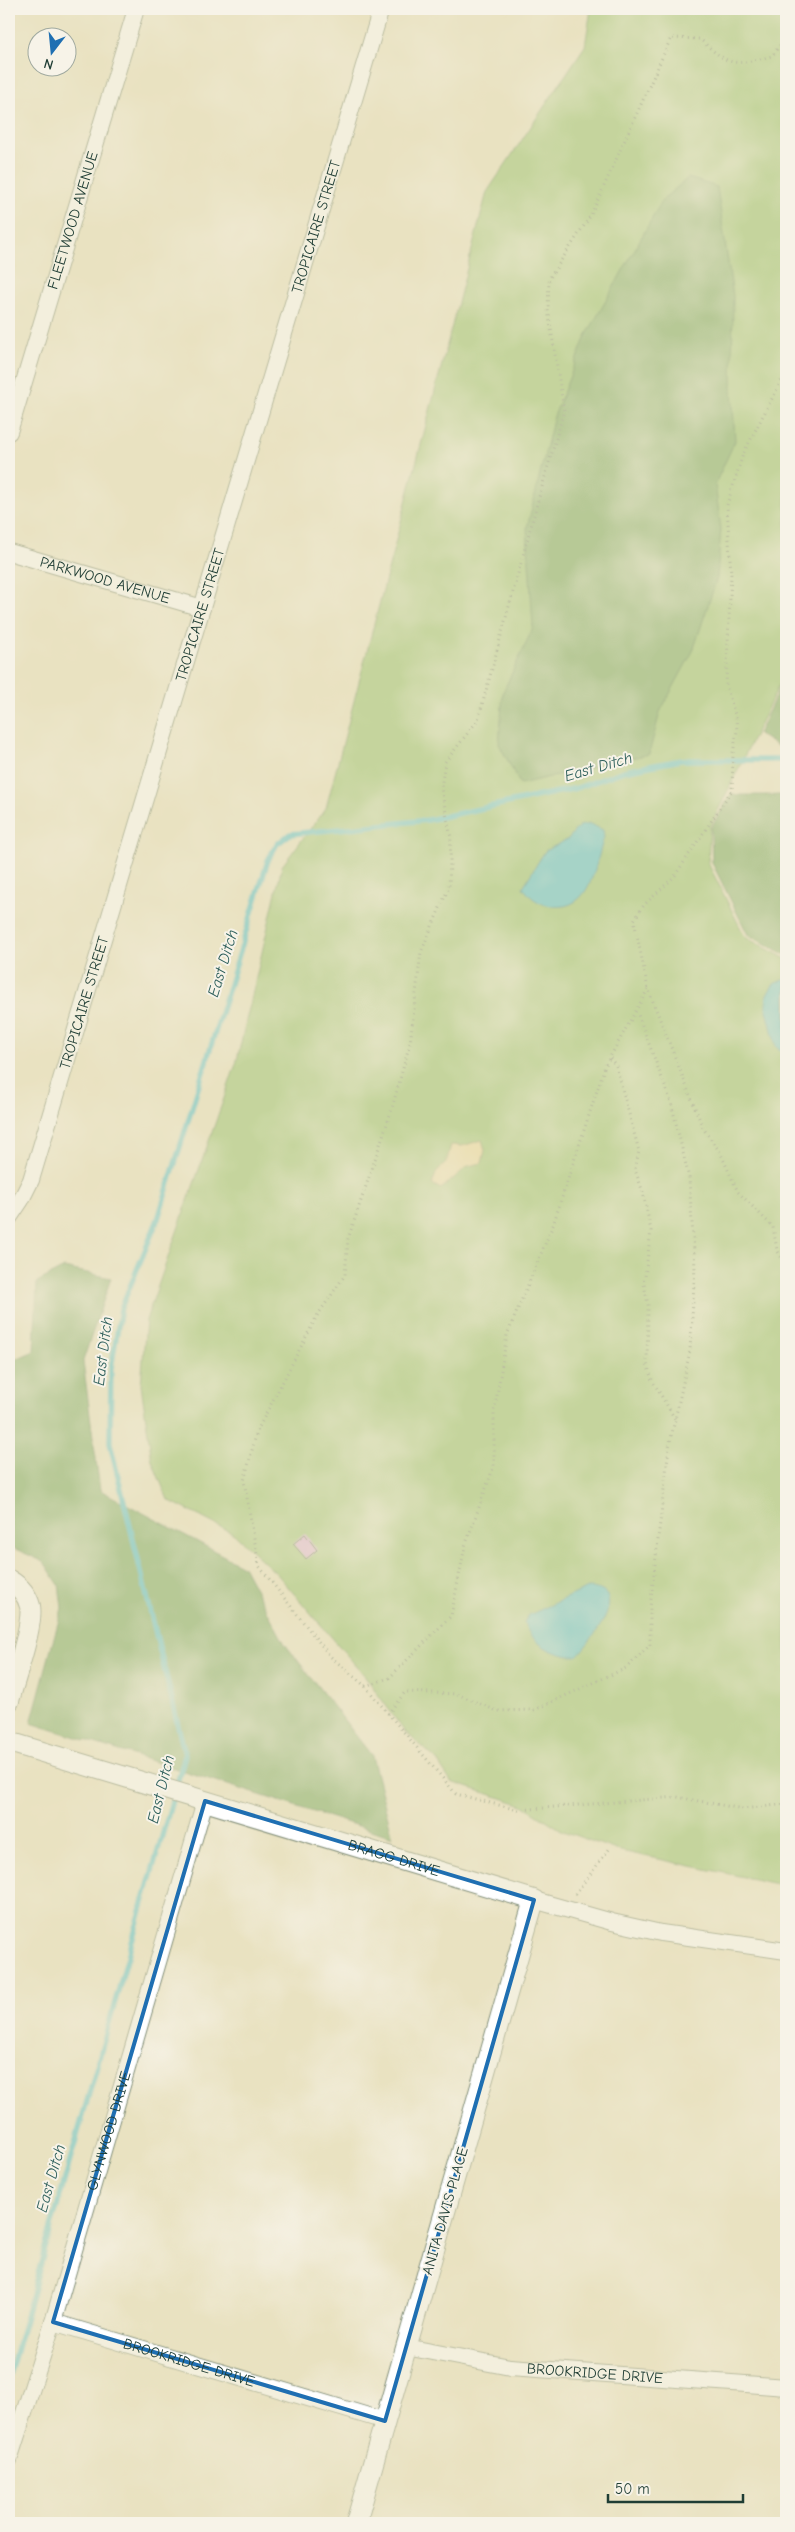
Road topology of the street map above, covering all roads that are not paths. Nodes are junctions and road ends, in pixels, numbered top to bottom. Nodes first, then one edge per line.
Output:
1 (136, 9) edge
2 (381, 9) edge
3 (9, 432) edge
4 (9, 552) edge
5 (202, 608) junction
6 (9, 1218) edge
7 (9, 1580) edge
8 (9, 1701) edge
9 (9, 1742) edge
10 (197, 1798) junction
11 (534, 1900) junction
12 (786, 1951) edge
13 (52, 2322) junction
14 (406, 2347) junction
15 (786, 2387) edge
16 (385, 2421) junction
17 (9, 2460) edge
18 (356, 2523) edge

1 - 3 street, FLEETWOOD AVENUE
2 - 5 street, TROPICAIRE STREET
4 - 5 street, PARKWOOD AVENUE
5 - 6 street, TROPICAIRE STREET
7 - 8 street
9 - 10 street, BRAGG DRIVE
10 - 11 street, BRAGG DRIVE
10 - 13 street, GLYNWOOD DRIVE
11 - 12 street, BRAGG DRIVE
11 - 14 street, ANITA DAVIS PLACE
13 - 16 street, BROOKRIDGE DRIVE
13 - 17 street, GLYNWOOD DRIVE
14 - 15 street, BROOKRIDGE DRIVE
14 - 16 street, ANITA DAVIS PLACE
16 - 18 street, ANITA DAVIS PLACE

